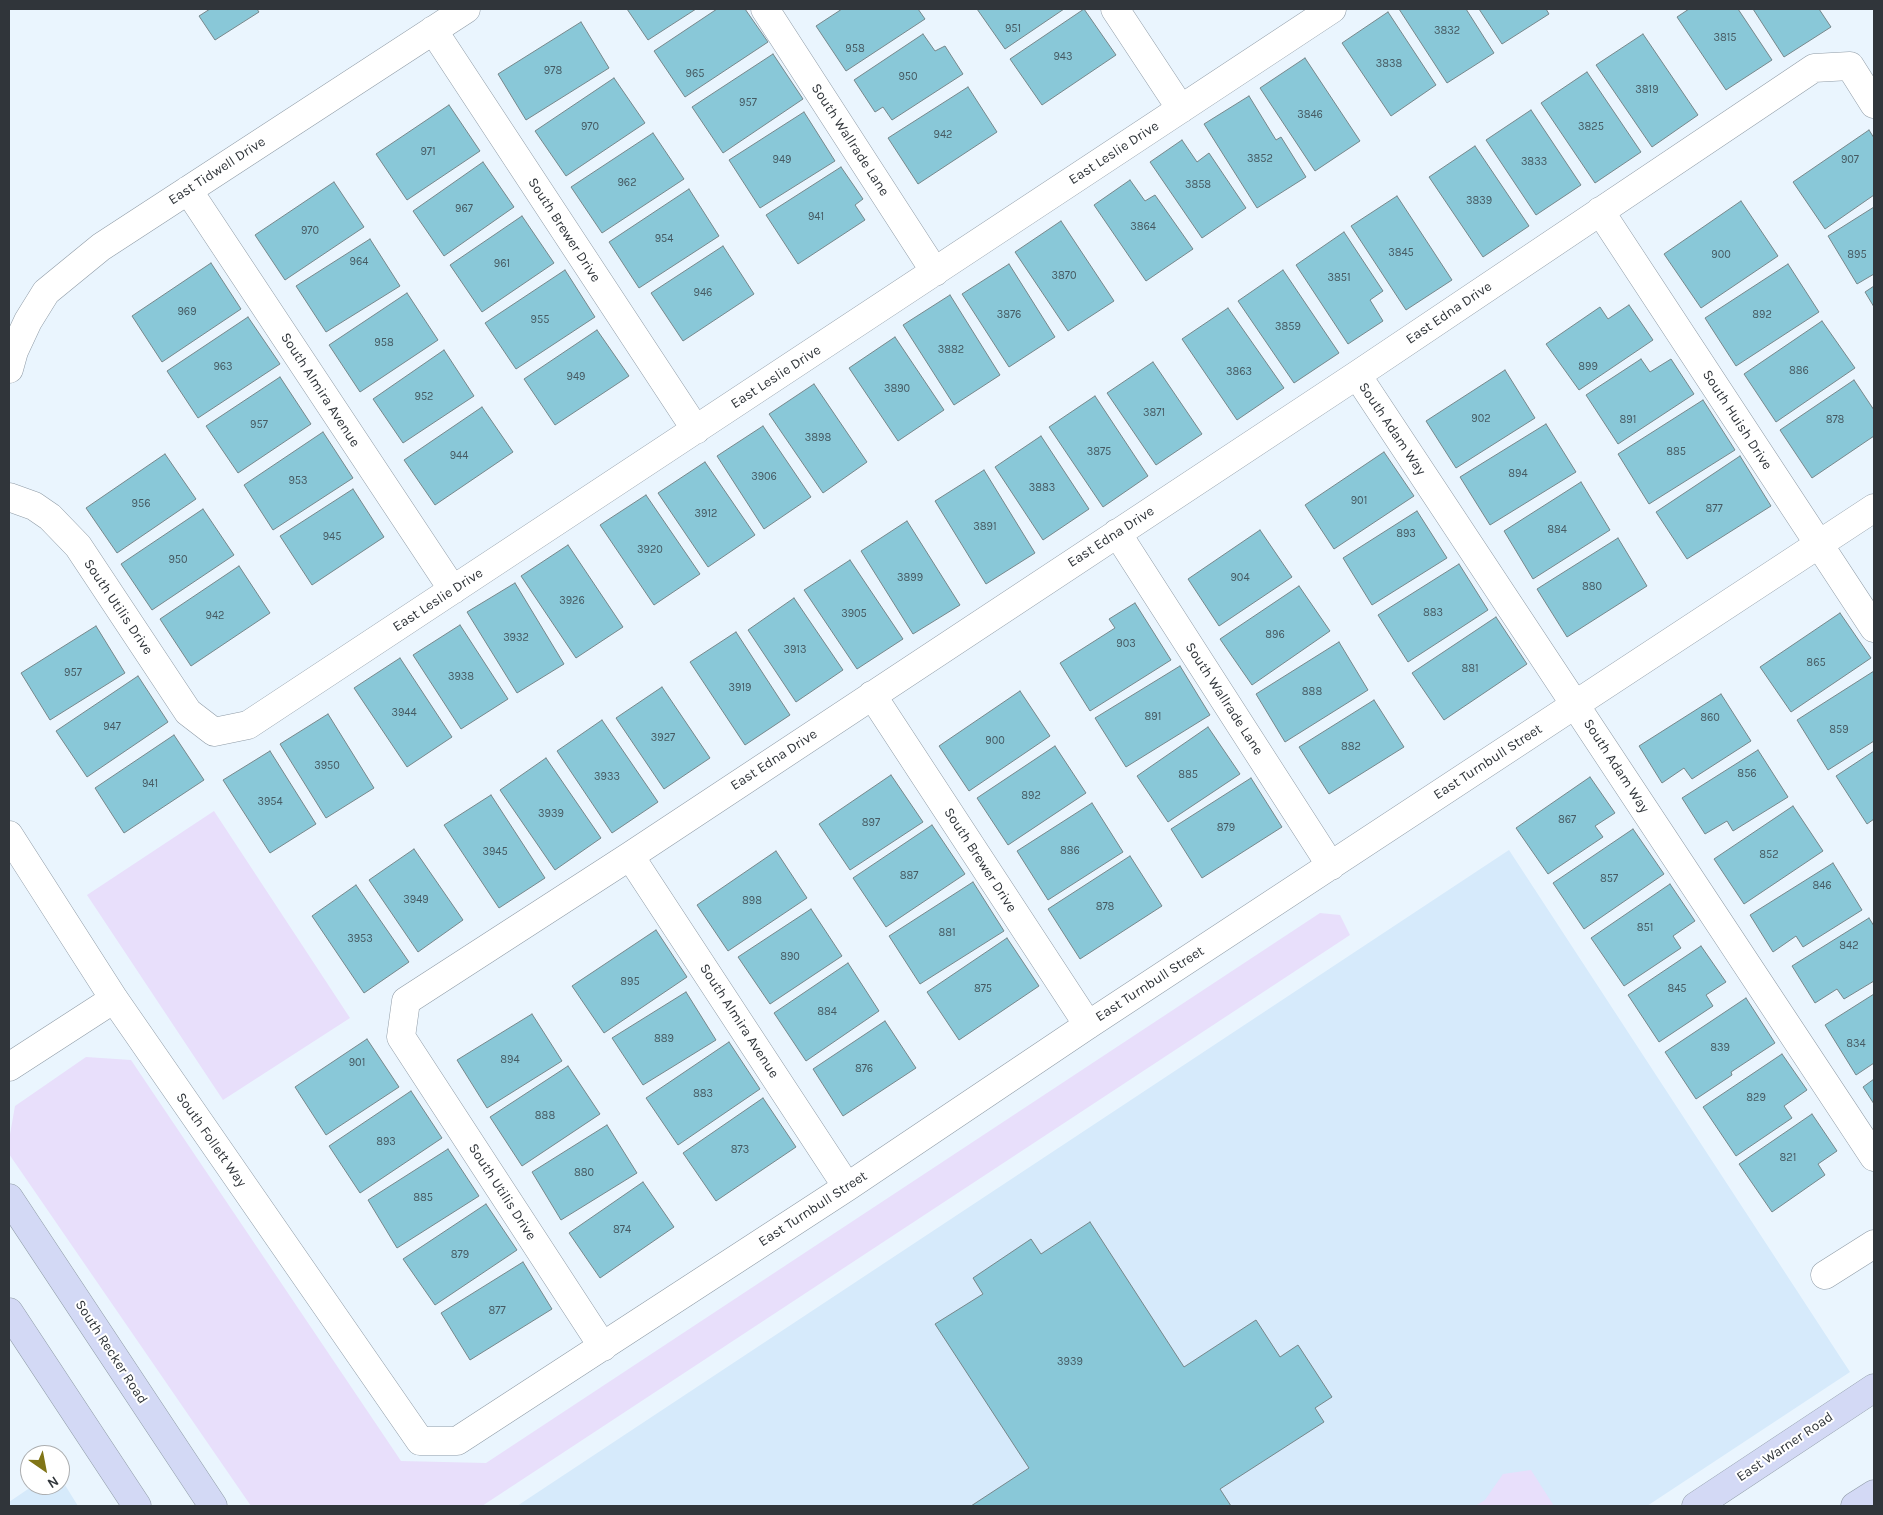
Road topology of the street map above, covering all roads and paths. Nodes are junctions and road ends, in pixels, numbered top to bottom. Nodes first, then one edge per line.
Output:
1 (466, 9) edge
2 (765, 9) edge
3 (1115, 9) edge
4 (1332, 9) edge
5 (432, 30) junction
6 (1874, 104) edge
7 (1180, 109) junction
8 (188, 190) junction
9 (1600, 211) junction
10 (935, 272) junction
11 (9, 369) edge
12 (1357, 375) junction
13 (696, 430) junction
14 (9, 497) edge
15 (1874, 508) edge
16 (1116, 533) junction
17 (1819, 544) junction
18 (453, 590) junction
19 (1874, 628) edge
20 (872, 695) junction
21 (1576, 705) junction
22 (214, 732) joint
23 (9, 835) edge
24 (630, 856) junction
25 (1331, 866) junction
26 (114, 999) junction
27 (1088, 1025) junction
28 (401, 1037) joint
29 (9, 1067) edge
30 (1874, 1157) edge
31 (848, 1187) junction
32 (9, 1198) edge
33 (1874, 1244) edge
34 (1825, 1275) dead end
35 (9, 1312) edge
36 (603, 1347) junction
37 (1874, 1388) edge
38 (420, 1441) joint
39 (1874, 1494) edge
40 (137, 1506) edge
41 (213, 1506) edge
42 (1696, 1506) edge
43 (1855, 1506) edge

1 - 5 street, East Tidwell Drive
2 - 10 street, South Wallrade Lane
3 - 7 street
4 - 7 street, East Leslie Drive
5 - 8 street, East Tidwell Drive
5 - 13 street, South Brewer Drive
6 - 9 street, East Edna Drive
7 - 10 street, East Leslie Drive
8 - 11 street, East Tidwell Drive
8 - 18 street, South Almira Avenue
9 - 12 street, East Edna Drive
9 - 17 street, South Huish Drive
10 - 13 street, East Leslie Drive
12 - 16 street, East Edna Drive
12 - 21 street, South Adam Way
13 - 18 street, East Leslie Drive
14 - 22 street, South Utilis Drive
15 - 17 street, East Turnbull Street
16 - 20 street, East Edna Drive
16 - 25 street, South Wallrade Lane
17 - 19 street, South Huish Drive
17 - 21 street, East Turnbull Street
18 - 22 street, East Leslie Drive
20 - 24 street, East Edna Drive
20 - 27 street, South Brewer Drive
21 - 25 street, East Turnbull Street
21 - 30 street, South Adam Way
23 - 26 street, South Follett Way
24 - 28 street, East Edna Drive
24 - 31 street, South Almira Avenue
25 - 27 street, East Turnbull Street
26 - 29 street
26 - 38 street, South Follett Way
27 - 31 street, East Turnbull Street
28 - 36 street, South Utilis Drive
31 - 36 street, East Turnbull Street
32 - 41 main road, South Recker Road
33 - 34 street
35 - 40 main road
36 - 38 street, East Turnbull Street
37 - 42 main road, East Warner Road
39 - 43 main road

